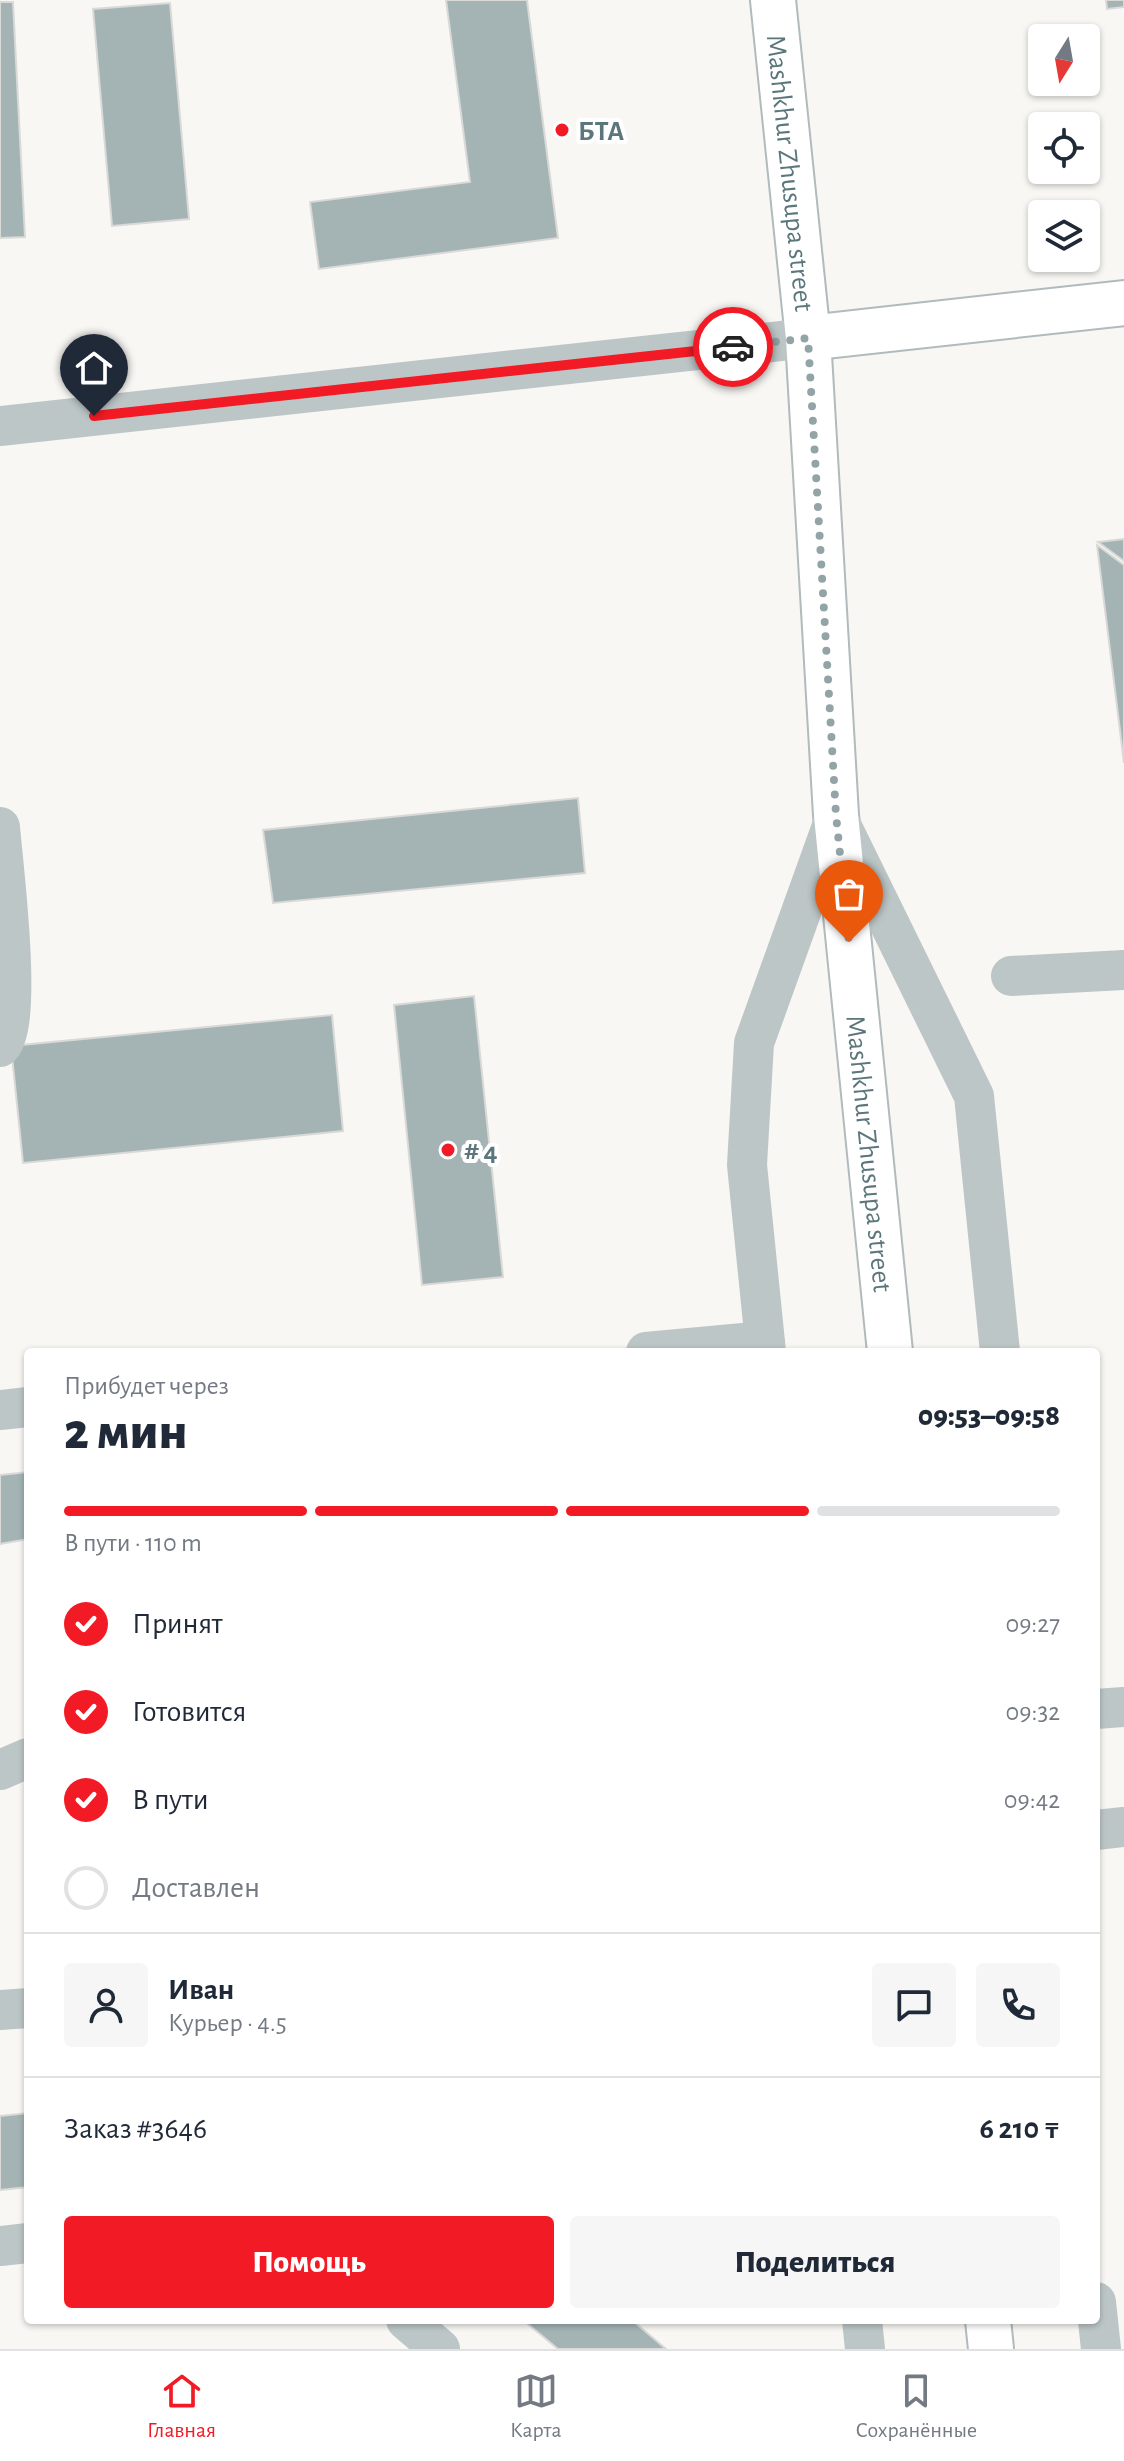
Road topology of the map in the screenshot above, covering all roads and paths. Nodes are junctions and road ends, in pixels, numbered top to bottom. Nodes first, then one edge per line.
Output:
1 (773, 0) edge
2 (1124, 303) edge
3 (808, 338) junction
4 (0, 426) edge
5 (836, 815) junction
6 (0, 827) edge
7 (1124, 970) edge
8 (1011, 976) dead end
9 (2, 1043) edge
10 (765, 1347) edge
11 (741, 1348) edge
12 (890, 1348) edge
13 (1000, 1348) edge
14 (24, 1407) edge
15 (0, 1410) edge
16 (1124, 1707) edge
17 (1100, 1709) edge
18 (24, 1760) edge
19 (0, 1770) edge
20 (1124, 1827) edge
21 (1100, 1830) edge
22 (24, 2008) edge
23 (0, 2010) edge
24 (24, 2243) edge
25 (0, 2246) edge
26 (411, 2324) edge
27 (862, 2324) edge
28 (988, 2324) edge
29 (1098, 2324) edge
30 (440, 2349) edge
31 (865, 2349) edge
32 (991, 2349) edge
33 (1101, 2349) edge

1 - 3 main road, Mashkhur Zhusupa street
2 - 3 main road
3 - 4 street
3 - 5 main road, Mashkhur Zhusupa street
5 - 10 street
5 - 12 main road, Mashkhur Zhusupa street
5 - 13 street
6 - 9 street
7 - 8 street
10 - 11 street
14 - 15 street
16 - 17 street
18 - 19 street
20 - 21 street
22 - 23 street
24 - 25 street
26 - 30 street
27 - 31 street
28 - 32 main road
29 - 33 street

